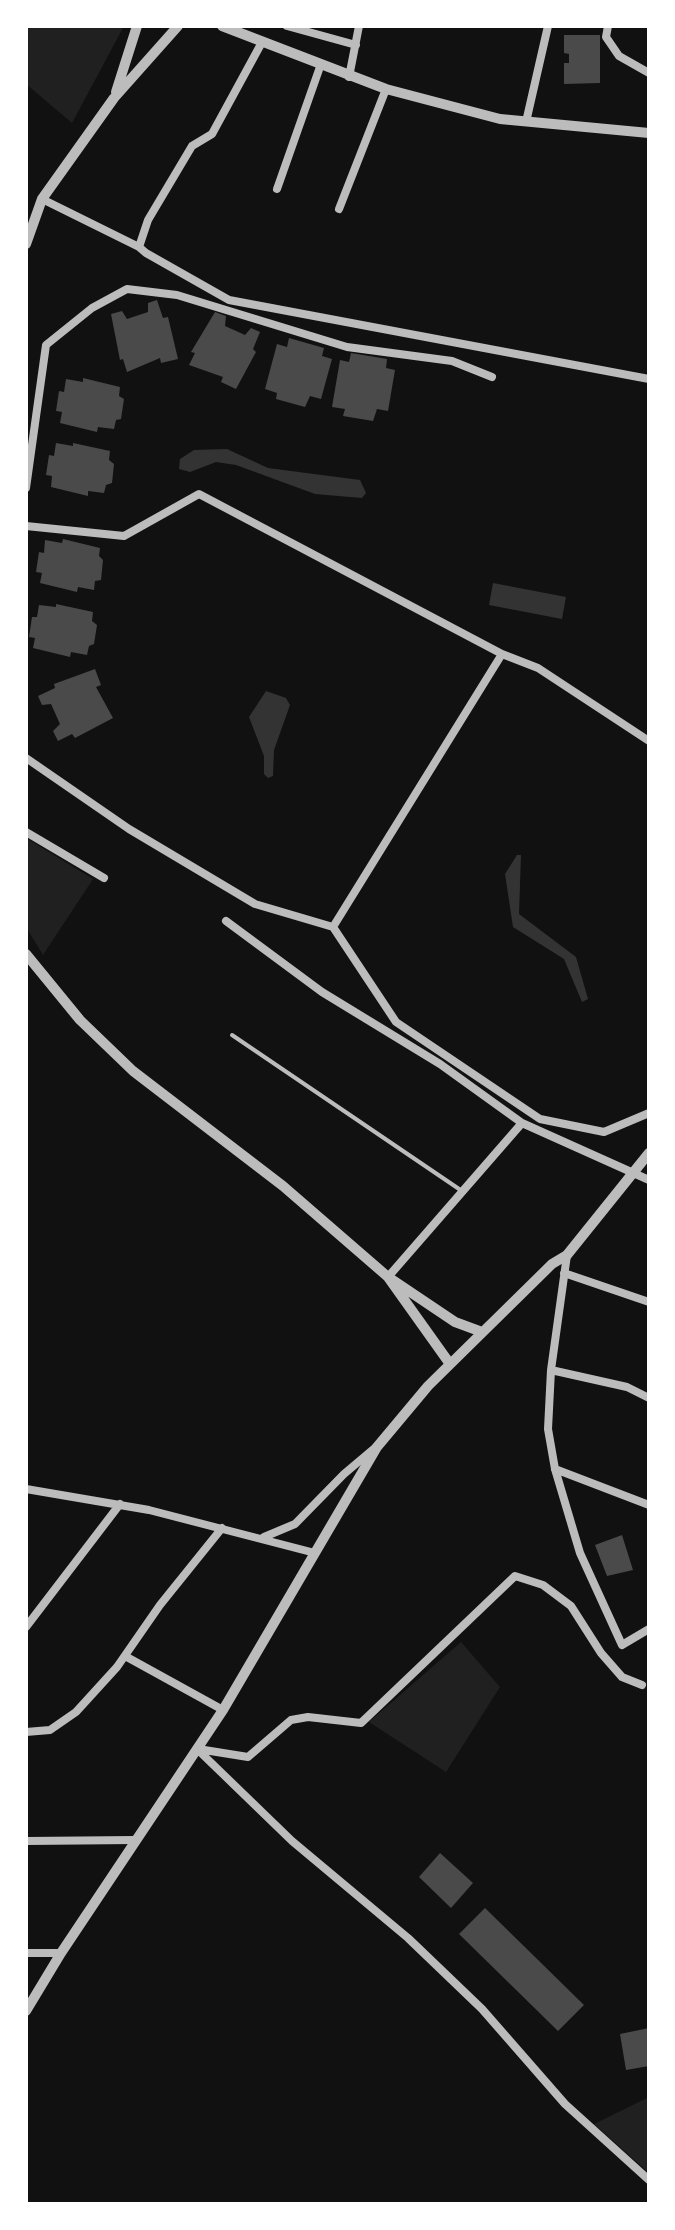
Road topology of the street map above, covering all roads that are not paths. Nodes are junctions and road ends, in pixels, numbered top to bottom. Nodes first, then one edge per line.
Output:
1 (137, 26) edge
2 (178, 26) edge
3 (222, 26) edge
4 (287, 26) edge
5 (359, 26) edge
6 (548, 26) edge
7 (608, 26) edge
8 (261, 44) junction
9 (356, 45) junction
10 (321, 64) junction
11 (649, 73) edge
12 (349, 77) junction
13 (386, 89) junction
14 (114, 98) junction
15 (526, 122) junction
16 (649, 133) edge
17 (277, 189) dead end
18 (42, 199) junction
19 (339, 209) dead end
20 (26, 244) edge
21 (139, 247) junction
22 (492, 377) dead end
23 (649, 379) edge
24 (26, 488) edge
25 (26, 526) edge
26 (502, 654) junction
27 (649, 741) edge
28 (26, 758) edge
29 (26, 832) edge
30 (104, 878) dead end
31 (226, 921) dead end
32 (333, 927) junction
33 (26, 954) edge
34 (232, 1035) dead end
35 (649, 1113) edge
36 (522, 1123) junction
37 (649, 1153) edge
38 (631, 1174) junction
39 (649, 1180) edge
40 (462, 1191) junction
41 (567, 1255) junction
42 (564, 1273) junction
43 (388, 1277) junction
44 (649, 1302) edge
45 (482, 1332) junction
46 (450, 1364) junction
47 (551, 1370) junction
48 (649, 1398) edge
49 (377, 1447) junction
50 (555, 1469) junction
51 (26, 1489) edge
52 (120, 1504) junction
53 (649, 1505) edge
54 (222, 1528) junction
55 (261, 1538) junction
56 (315, 1553) junction
57 (26, 1627) edge
58 (649, 1629) edge
59 (125, 1656) junction
60 (642, 1685) dead end
61 (223, 1710) junction
62 (26, 1732) edge
63 (197, 1749) junction
64 (135, 1840) junction
65 (26, 1841) edge
66 (26, 1953) edge
67 (61, 1953) junction
68 (26, 2011) edge
69 (649, 2180) edge

1 - 14 street
2 - 14 street
3 - 8 street
4 - 9 street
5 - 9 street
6 - 15 street
7 - 11 street
8 - 10 street
8 - 21 street
9 - 12 street
10 - 12 street
10 - 17 street
12 - 13 street
13 - 15 street
13 - 19 street
14 - 18 street
15 - 16 street
18 - 20 street
18 - 21 street
21 - 23 street
22 - 24 street
25 - 26 street
26 - 27 street
26 - 32 street
28 - 32 street
29 - 30 street
31 - 36 street
32 - 35 street
33 - 43 street
34 - 40 lane
36 - 38 street
36 - 40 street
37 - 38 street
38 - 39 street
38 - 41 street
40 - 43 street
41 - 42 street
41 - 45 street
42 - 44 street
42 - 47 street
43 - 45 street
43 - 46 street
45 - 46 street
46 - 49 street
47 - 48 street
47 - 50 street
49 - 55 street
49 - 56 street
50 - 53 street
50 - 58 street
51 - 52 street
52 - 54 street
52 - 57 street
54 - 55 street
54 - 59 street
55 - 56 street
56 - 61 street
59 - 61 street
59 - 62 street
60 - 63 street
61 - 63 street
63 - 64 street
63 - 69 street
64 - 65 street
64 - 67 street
66 - 67 street
67 - 68 street

